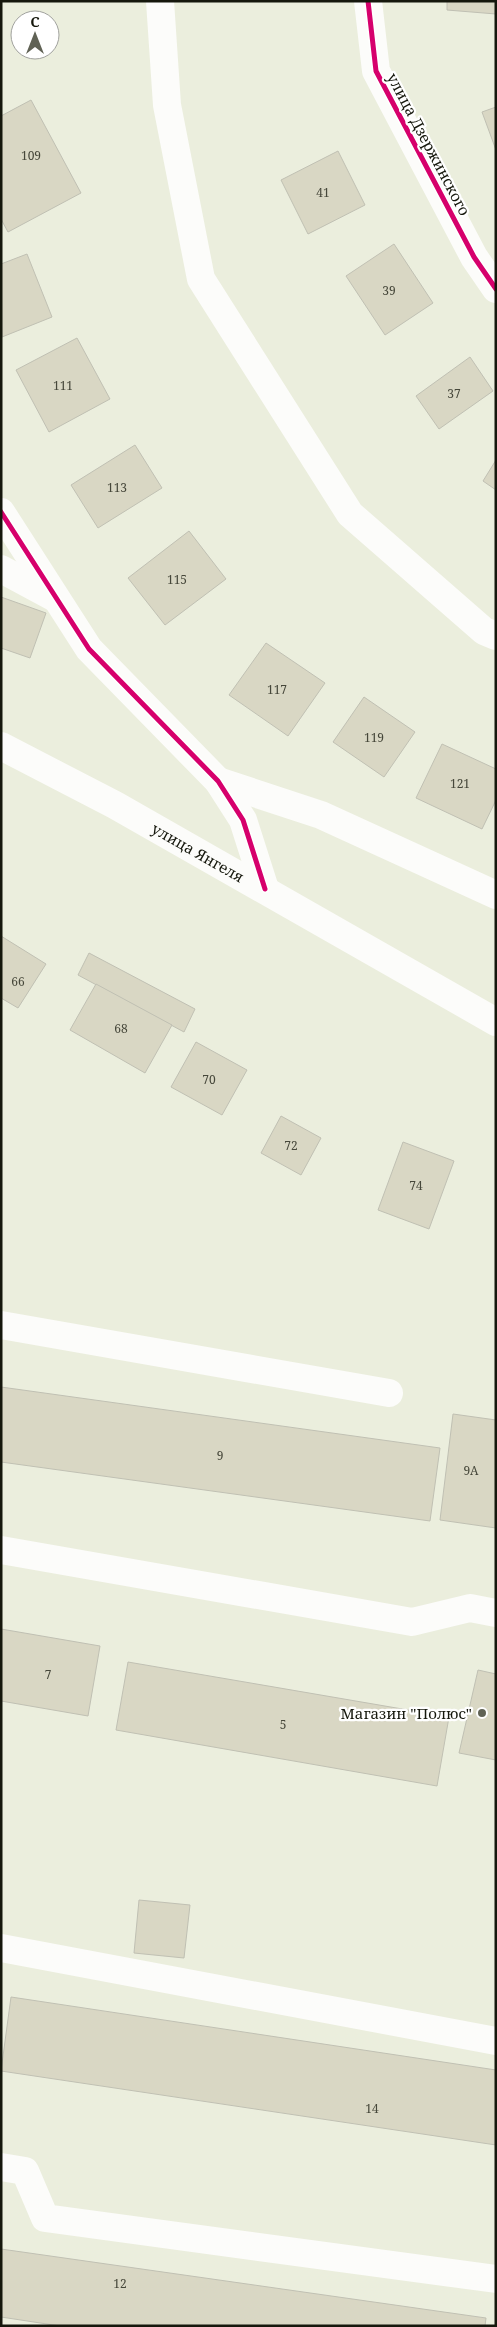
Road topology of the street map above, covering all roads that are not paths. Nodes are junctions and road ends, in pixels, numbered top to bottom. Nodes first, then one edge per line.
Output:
1 (160, 1) edge
2 (368, 1) edge
3 (496, 289) edge
4 (1, 512) edge
5 (1, 569) edge
6 (56, 599) junction
7 (496, 636) edge
8 (1, 746) edge
9 (218, 781) junction
10 (265, 889) junction
11 (496, 895) edge
12 (496, 1022) edge
13 (1, 1325) edge
14 (389, 1393) dead end
15 (1, 1550) edge
16 (496, 1613) edge
17 (1, 1948) edge
18 (496, 2041) edge
19 (1, 2167) edge
20 (496, 2279) edge

1 - 7 street
2 - 3 street, улица Дзержинского
4 - 6 street
5 - 6 street
6 - 9 street
8 - 10 street, улица Янгеля
9 - 10 street
9 - 11 street
10 - 12 street, улица Янгеля
13 - 14 street
15 - 16 street
17 - 18 street
19 - 20 street

